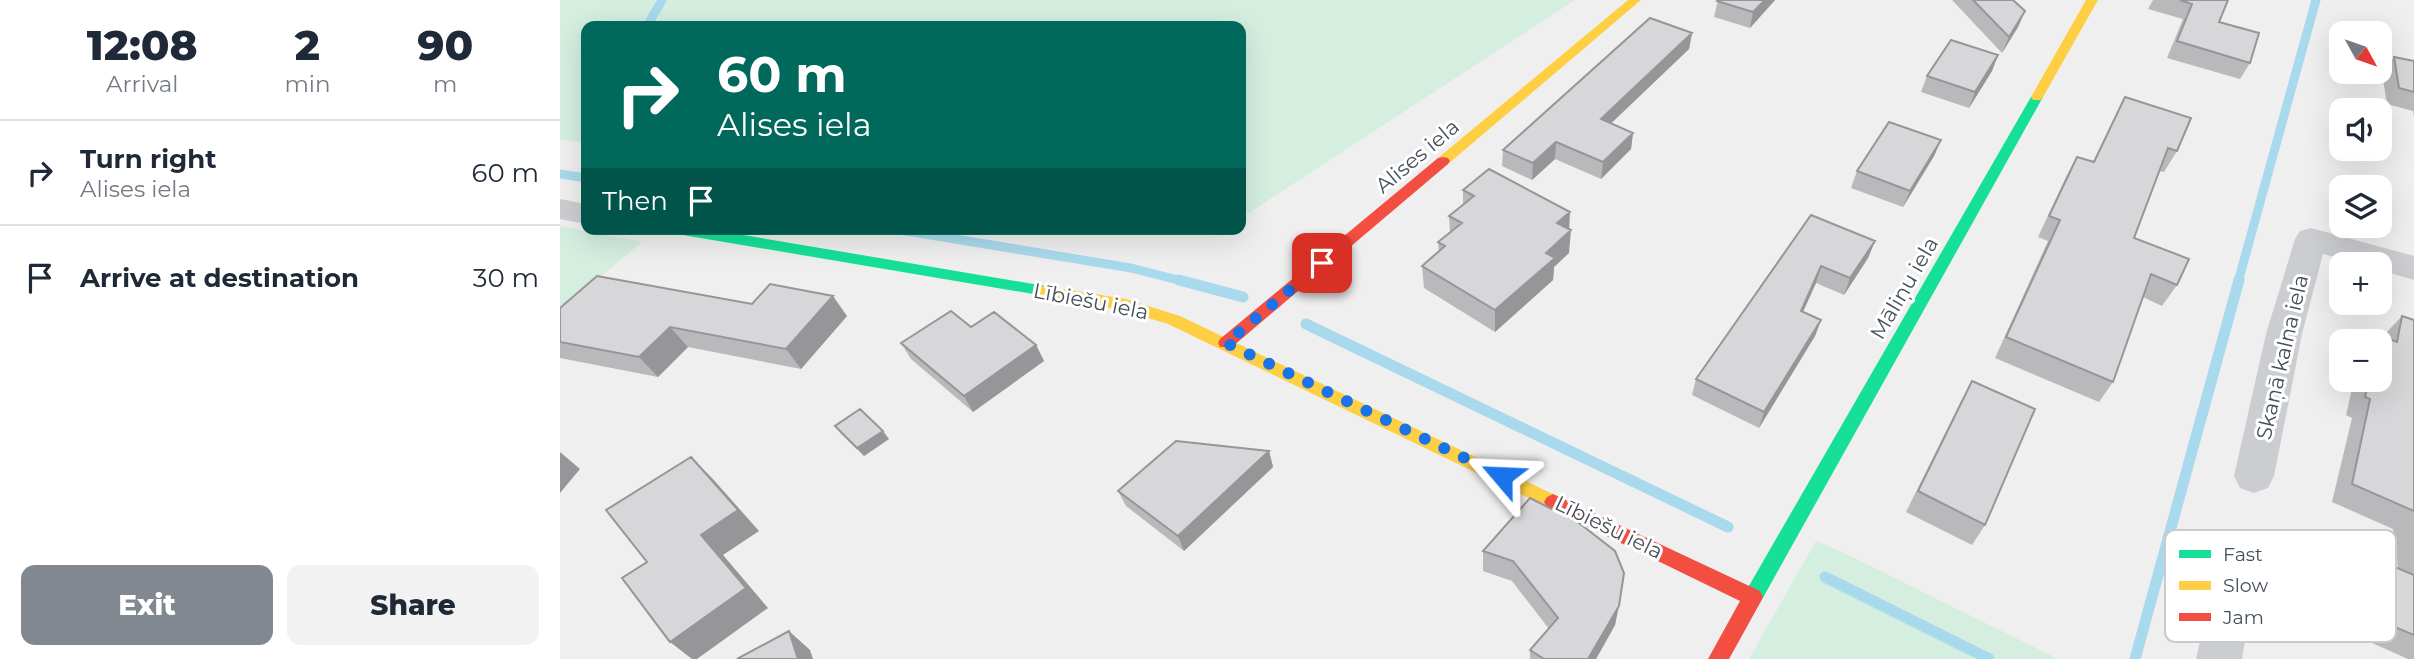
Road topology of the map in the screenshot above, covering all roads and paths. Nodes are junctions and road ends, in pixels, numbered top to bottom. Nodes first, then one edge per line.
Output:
1 (1635, 0) edge
2 (2092, 0) edge
3 (560, 209) edge
4 (581, 213) edge
5 (712, 235) edge
6 (2414, 268) edge
7 (1226, 343) junction
8 (2255, 476) dead end
9 (1753, 597) junction
10 (1718, 659) edge

1 - 7 street, Alises iela
2 - 9 street, Māliņu iela
3 - 4 street
5 - 7 street, Lībiešu iela
6 - 8 street, Skaņā kalna iela
7 - 9 street, Lībiešu iela
9 - 10 street

